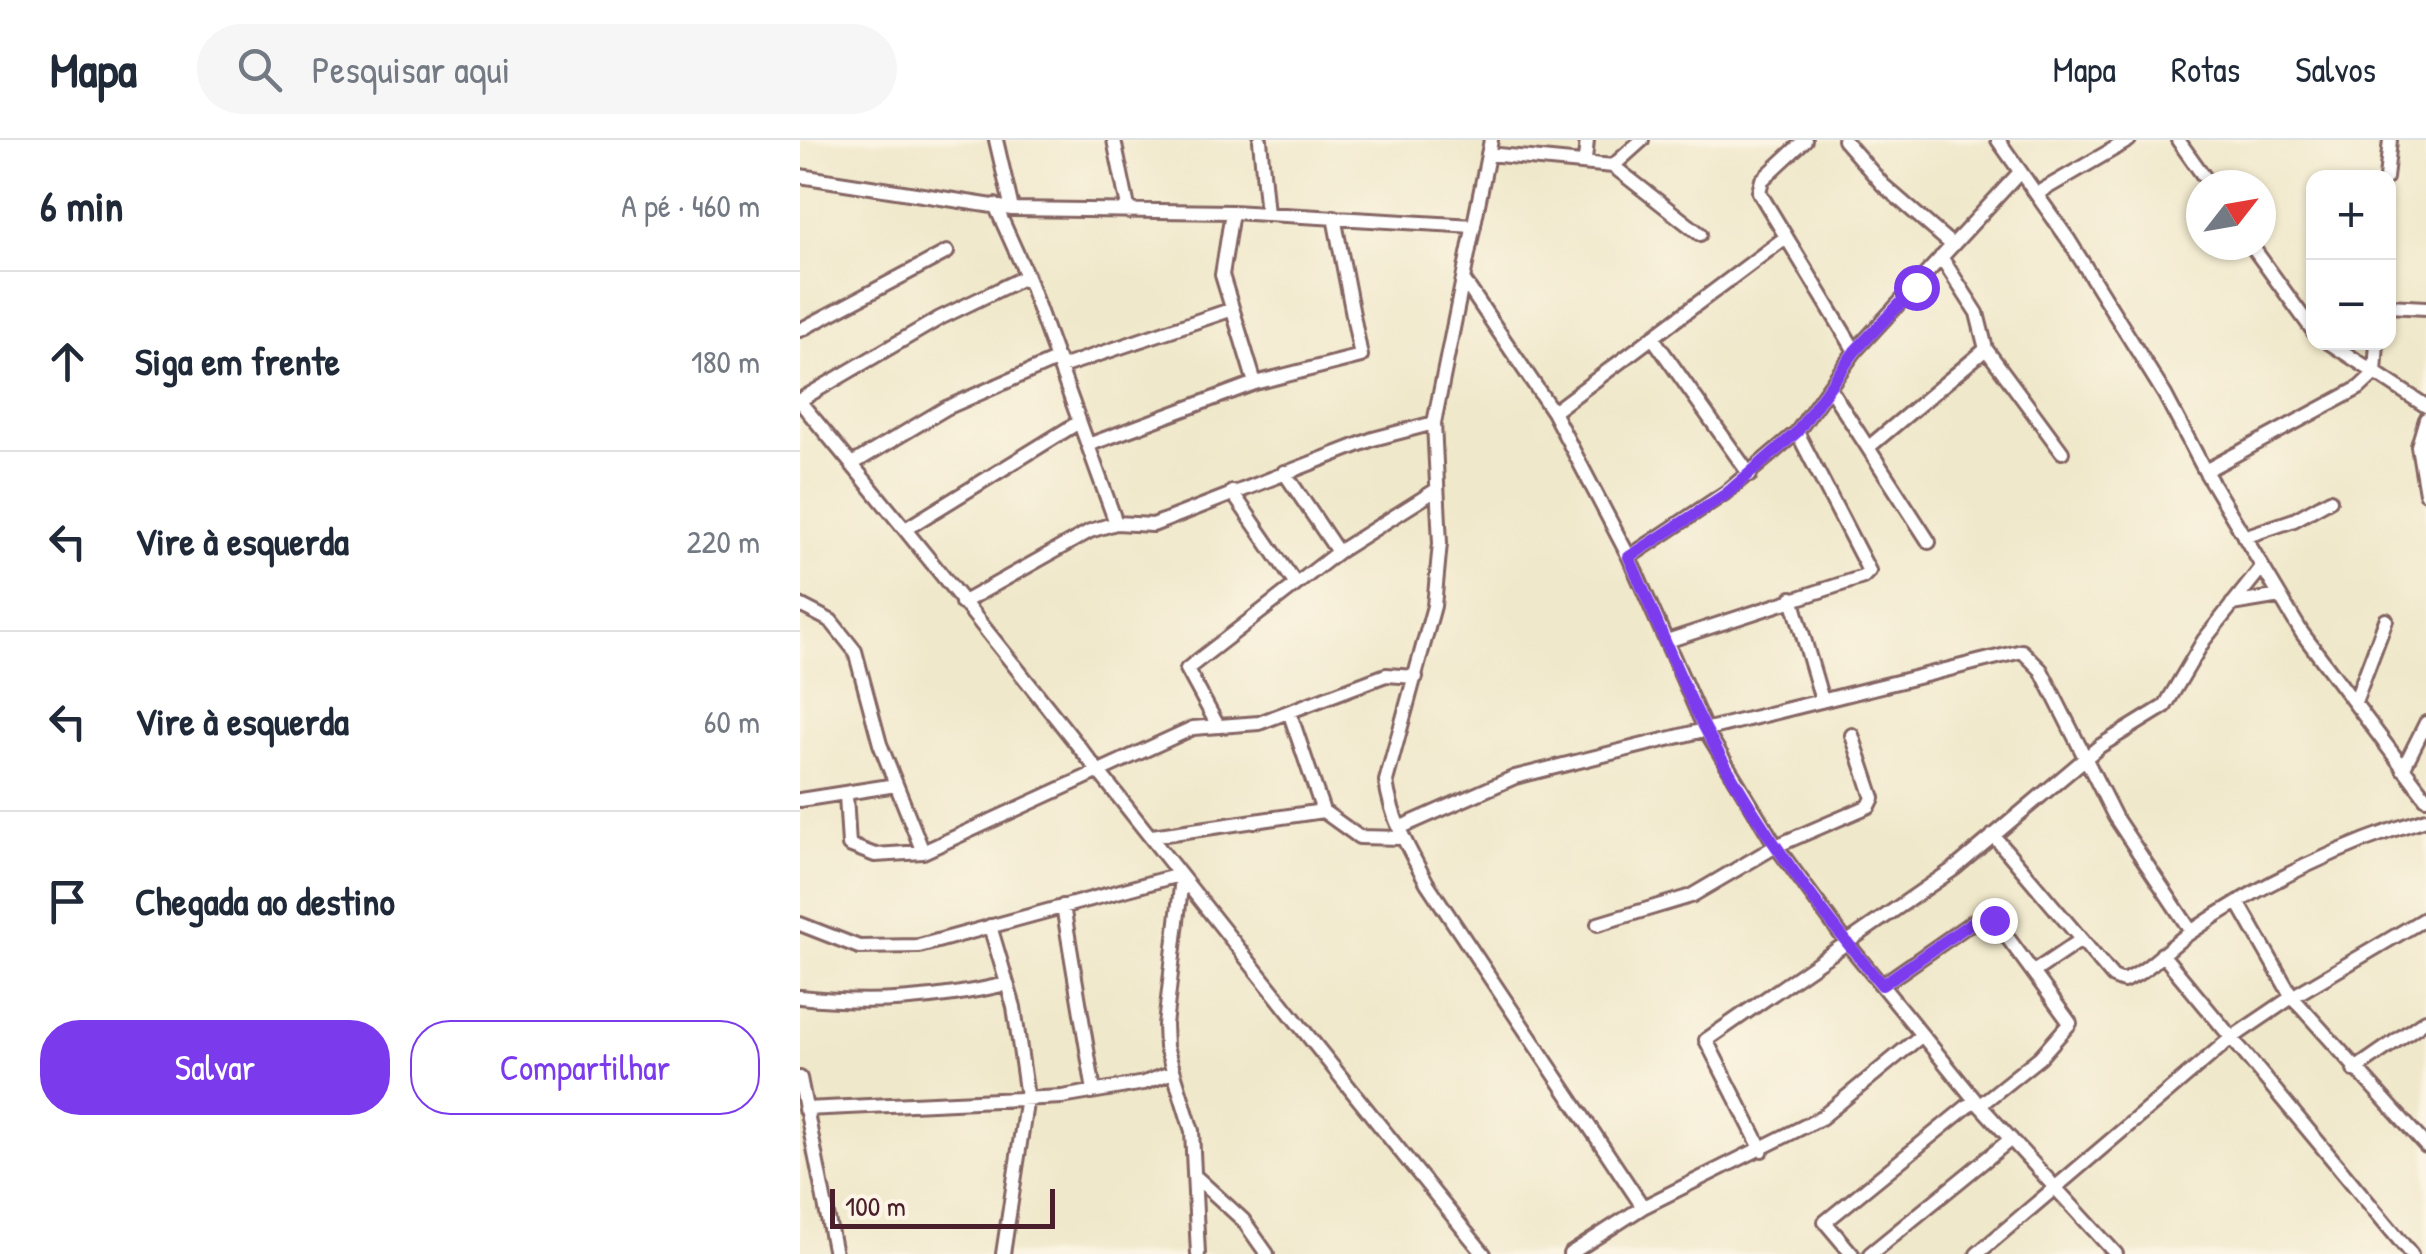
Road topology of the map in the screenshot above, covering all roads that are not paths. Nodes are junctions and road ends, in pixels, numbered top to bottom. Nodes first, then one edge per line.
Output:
1 (996, 140) edge
2 (1114, 140) edge
3 (1260, 140) edge
4 (1587, 140) edge
5 (1642, 140) edge
6 (1805, 140) edge
7 (1844, 140) edge
8 (1998, 140) edge
9 (2130, 140) edge
10 (2178, 140) edge
11 (2390, 140) edge
12 (1490, 147) edge
13 (1585, 160) junction
14 (1613, 166) junction
15 (2199, 170) edge
16 (2387, 170) edge
17 (2020, 172) junction
18 (800, 176) edge
19 (2036, 194) junction
20 (995, 205) junction
21 (1012, 209) junction
22 (1129, 212) junction
23 (1232, 212) junction
24 (1266, 214) junction
25 (1334, 217) junction
26 (1474, 226) junction
27 (1700, 234) dead end
28 (1786, 237) junction
29 (1952, 245) junction
30 (947, 252) dead end
31 (1941, 256) junction
32 (2263, 260) edge
33 (1026, 276) junction
34 (1463, 280) junction
35 (2396, 306) edge
36 (2426, 308) edge
37 (1230, 310) junction
38 (2306, 321) edge
39 (800, 330) edge
40 (1653, 338) junction
41 (1986, 349) junction
42 (2340, 350) edge
43 (2376, 350) edge
44 (1855, 351) junction
45 (1060, 363) junction
46 (2375, 373) junction
47 (1255, 383) junction
48 (1830, 390) junction
49 (800, 401) edge
50 (2426, 406) edge
51 (1553, 412) junction
52 (2426, 418) edge
53 (1078, 422) junction
54 (1434, 423) junction
55 (1797, 432) junction
56 (1088, 445) junction
57 (1870, 446) junction
58 (2062, 452) dead end
59 (852, 464) junction
60 (2204, 471) junction
61 (1284, 472) junction
62 (1750, 475) junction
63 (1436, 490) junction
64 (1232, 492) junction
65 (2426, 493) edge
66 (2330, 500) dead end
67 (1116, 523) junction
68 (907, 528) junction
69 (2244, 537) junction
70 (1929, 542) dead end
71 (1338, 552) junction
72 (1629, 557) junction
73 (2262, 566) junction
74 (1295, 583) junction
75 (2280, 596) junction
76 (1792, 598) junction
77 (962, 603) junction
78 (2232, 604) junction
79 (800, 606) edge
80 (2386, 620) dead end
81 (1667, 640) junction
82 (1416, 676) junction
83 (1822, 700) junction
84 (2355, 702) junction
85 (1290, 714) junction
86 (2426, 723) edge
87 (1218, 726) junction
88 (1705, 729) junction
89 (1852, 735) dead end
90 (2085, 760) junction
91 (2403, 769) junction
92 (1100, 772) junction
93 (896, 786) junction
94 (846, 795) junction
95 (2426, 798) edge
96 (800, 800) edge
97 (1323, 811) junction
98 (2426, 819) edge
99 (1400, 833) junction
100 (1993, 835) junction
101 (1152, 836) junction
102 (1776, 846) junction
103 (923, 852) junction
104 (1180, 876) junction
105 (2239, 904) junction
106 (1062, 906) junction
107 (2426, 918) edge
108 (800, 924) edge
109 (1598, 924) dead end
110 (990, 926) junction
111 (2192, 931) junction
112 (2081, 940) junction
113 (1847, 944) junction
114 (2162, 954) junction
115 (2035, 971) junction
116 (1007, 984) junction
117 (1882, 985) junction
118 (800, 997) edge
119 (2292, 997) junction
120 (2426, 1020) edge
121 (1922, 1035) junction
122 (2230, 1040) junction
123 (2354, 1070) junction
124 (1173, 1072) junction
125 (800, 1078) edge
126 (1094, 1091) junction
127 (1027, 1097) junction
128 (1977, 1102) junction
129 (805, 1109) junction
130 (2426, 1121) edge
131 (2412, 1131) junction
132 (2011, 1138) junction
133 (2426, 1146) edge
134 (1762, 1150) junction
135 (1198, 1178) junction
136 (2054, 1188) junction
137 (1643, 1207) junction
138 (835, 1254) edge
139 (1003, 1254) edge
140 (1198, 1254) edge
141 (1267, 1254) edge
142 (1484, 1254) edge
143 (1570, 1254) edge
144 (1852, 1254) edge
145 (1870, 1254) edge
146 (1977, 1254) edge
147 (2116, 1254) edge
148 (2411, 1254) edge

1 - 21 street
2 - 22 street
3 - 24 street
4 - 13 street
5 - 14 street
6 - 28 street
7 - 29 street
8 - 17 street
9 - 19 street
10 - 15 street
11 - 16 street
12 - 13 street
12 - 26 street
13 - 14 street
14 - 27 street
17 - 19 street
17 - 29 street
18 - 20 street
19 - 60 street
20 - 21 street
20 - 33 street
21 - 22 street
22 - 23 street
23 - 24 street
23 - 37 street
24 - 25 street
25 - 26 street
25 - 47 street
26 - 34 street
28 - 40 street
28 - 44 street
29 - 31 street
30 - 39 street
31 - 41 street
31 - 44 street
32 - 38 street
33 - 45 street
33 - 49 street
34 - 51 street
34 - 54 street
35 - 36 street
37 - 45 street
37 - 47 street
40 - 51 street
40 - 62 street
41 - 57 street
41 - 58 street
42 - 46 street
43 - 46 street
44 - 48 street
45 - 53 street
45 - 59 street
46 - 50 street
46 - 60 street
47 - 56 street
48 - 55 street
48 - 57 street
49 - 59 street
51 - 72 street
52 - 65 street
53 - 56 street
53 - 68 street
54 - 61 street
54 - 63 street
55 - 62 street
55 - 76 street
56 - 67 street
57 - 70 street
59 - 68 street
60 - 69 street
61 - 64 street
61 - 71 street
62 - 72 street
63 - 71 street
63 - 82 street
64 - 67 street
64 - 74 street
66 - 69 street
67 - 77 street
68 - 77 street
69 - 73 street
71 - 74 street
72 - 81 street
73 - 75 street
73 - 78 street
74 - 87 street
75 - 78 street
75 - 84 street
76 - 81 street
76 - 83 street
77 - 92 street
78 - 90 street
79 - 93 street
80 - 84 street
81 - 88 street
82 - 85 street
82 - 99 street
83 - 88 street
83 - 90 street
84 - 91 street
85 - 87 street
85 - 97 street
86 - 91 street
87 - 92 street
88 - 99 street
88 - 102 street
89 - 102 street
90 - 100 street
90 - 111 street
91 - 95 street
92 - 101 street
92 - 103 street
93 - 94 street
93 - 103 street
94 - 96 street
94 - 103 street
97 - 99 street
97 - 101 street
98 - 105 street
99 - 137 street
100 - 112 street
100 - 113 street
101 - 104 street
102 - 109 street
102 - 113 street
104 - 106 street
104 - 124 street
104 - 142 street
105 - 111 street
105 - 119 street
106 - 110 street
106 - 126 street
107 - 119 street
108 - 110 street
110 - 116 street
111 - 114 street
112 - 114 street
112 - 115 street
113 - 117 street
113 - 134 street
114 - 122 street
115 - 117 street
115 - 128 street
116 - 118 street
116 - 127 street
117 - 121 street
119 - 122 street
119 - 123 street
120 - 123 street
121 - 128 street
121 - 134 street
122 - 136 street
122 - 148 street
123 - 131 street
124 - 126 street
124 - 135 street
125 - 129 street
126 - 127 street
127 - 129 street
127 - 139 street
128 - 132 street
128 - 144 street
129 - 138 street
130 - 131 street
131 - 133 street
132 - 136 street
132 - 145 street
134 - 137 street
135 - 140 street
135 - 141 street
136 - 146 street
136 - 147 street
137 - 143 street

